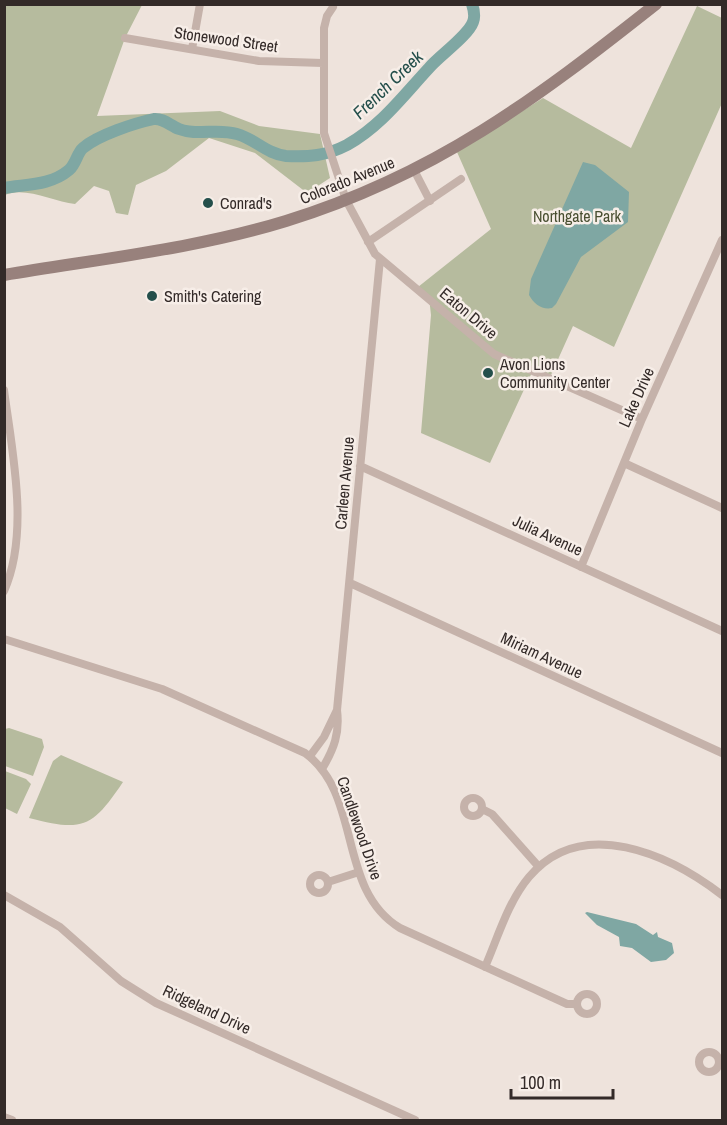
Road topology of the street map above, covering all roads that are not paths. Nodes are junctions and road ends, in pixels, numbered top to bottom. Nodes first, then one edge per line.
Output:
1 (200, 4) edge
2 (656, 4) edge
3 (333, 7) dead end
4 (125, 38) dead end
5 (192, 49) junction
6 (323, 63) junction
7 (414, 170) junction
8 (461, 178) dead end
9 (346, 200) junction
10 (430, 201) junction
11 (723, 240) edge
12 (368, 242) junction
13 (380, 259) junction
14 (4, 275) edge
15 (4, 390) edge
16 (642, 420) junction
17 (624, 463) junction
18 (360, 466) junction
19 (723, 508) edge
20 (581, 567) junction
21 (350, 583) junction
22 (4, 591) edge
23 (723, 631) edge
24 (4, 639) edge
25 (337, 710) junction
26 (723, 753) edge
27 (310, 756) junction
28 (322, 769) junction
29 (482, 809) dead end
30 (539, 867) junction
31 (359, 872) junction
32 (328, 882) dead end
33 (4, 895) edge
34 (723, 895) edge
35 (485, 967) junction
36 (577, 1004) dead end
37 (4, 1117) edge
38 (12, 1120) edge
39 (415, 1120) edge

1 - 5 street
2 - 7 main road, Colorado Avenue
3 - 6 street, Eaton Drive
4 - 5 street, Stonewood Street
5 - 6 street, Stonewood Street
6 - 9 street, Eaton Drive
7 - 9 main road, Colorado Avenue
7 - 10 street
8 - 10 street
9 - 12 street, Eaton Drive
9 - 14 main road, Colorado Avenue
10 - 12 street
11 - 16 street, Lake Drive
12 - 13 street, Eaton Drive
13 - 16 street, Eaton Drive
13 - 18 street, Carleen Avenue
15 - 22 street
16 - 17 street, Lake Drive
17 - 19 street
17 - 20 street, Lake Drive
18 - 20 street, Julia Avenue
18 - 21 street, Carleen Avenue
20 - 23 street, Julia Avenue
21 - 25 street, Carleen Avenue
21 - 26 street, Miriam Avenue
24 - 27 street, Candlewood Drive
25 - 27 street, Carleen Avenue
25 - 28 street, Carleen Avenue
27 - 28 street, Candlewood Drive
28 - 31 street, Candlewood Drive
29 - 30 street
30 - 34 street
30 - 35 street
31 - 32 street
31 - 35 street, Candlewood Drive
33 - 39 street, Ridgeland Drive
35 - 36 street, Candlewood Drive
37 - 38 street

